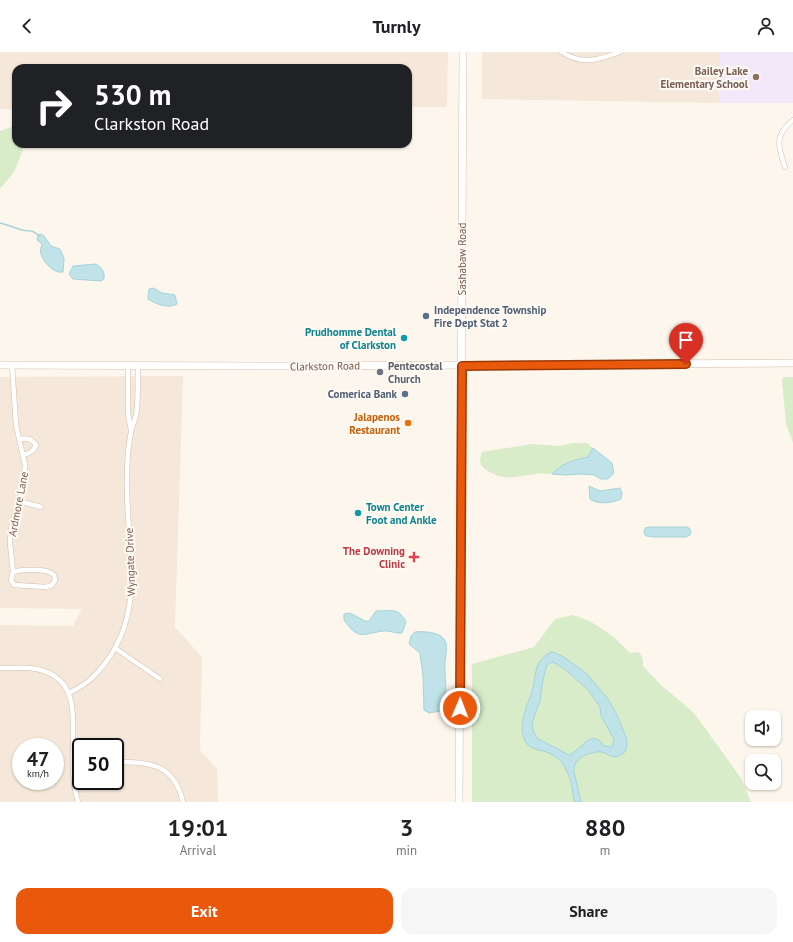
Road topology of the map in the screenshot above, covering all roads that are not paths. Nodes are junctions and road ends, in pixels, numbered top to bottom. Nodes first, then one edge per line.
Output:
1 (463, 52) edge
2 (562, 52) edge
3 (620, 52) edge
4 (793, 120) edge
5 (784, 167) dead end
6 (793, 363) edge
7 (0, 365) edge
8 (12, 365) junction
9 (128, 366) junction
10 (138, 366) junction
11 (462, 366) junction
12 (131, 432) junction
13 (19, 439) junction
14 (23, 455) junction
15 (19, 501) junction
16 (41, 507) dead end
17 (13, 572) junction
18 (115, 648) junction
19 (0, 668) edge
20 (160, 679) dead end
21 (69, 693) junction
22 (74, 738) edge
23 (124, 762) edge
24 (75, 790) edge
25 (78, 802) edge
26 (183, 802) edge
27 (459, 802) edge

1 - 11 main road, Sashabaw Road
2 - 3 street
4 - 5 street
6 - 11 main road, Clarkston Road
7 - 8 main road, Clarkston Road
8 - 9 main road, Clarkston Road
8 - 13 street, Ardmore Lane
9 - 10 main road, Clarkston Road
9 - 12 street, Wyngate Drive
10 - 11 main road, Clarkston Road
10 - 12 street, Wyngate Drive
11 - 27 main road, Sashabaw Road
12 - 18 street, Wyngate Drive
13 - 14 street, Ardmore Lane
13 - 14 street
14 - 15 street, Ardmore Lane
15 - 16 street
15 - 17 street, Ardmore Lane
17 - 17 street, Ardmore Lane
18 - 20 street
18 - 21 street, Wyngate Drive
19 - 21 street
21 - 22 street
23 - 26 street
24 - 25 street

